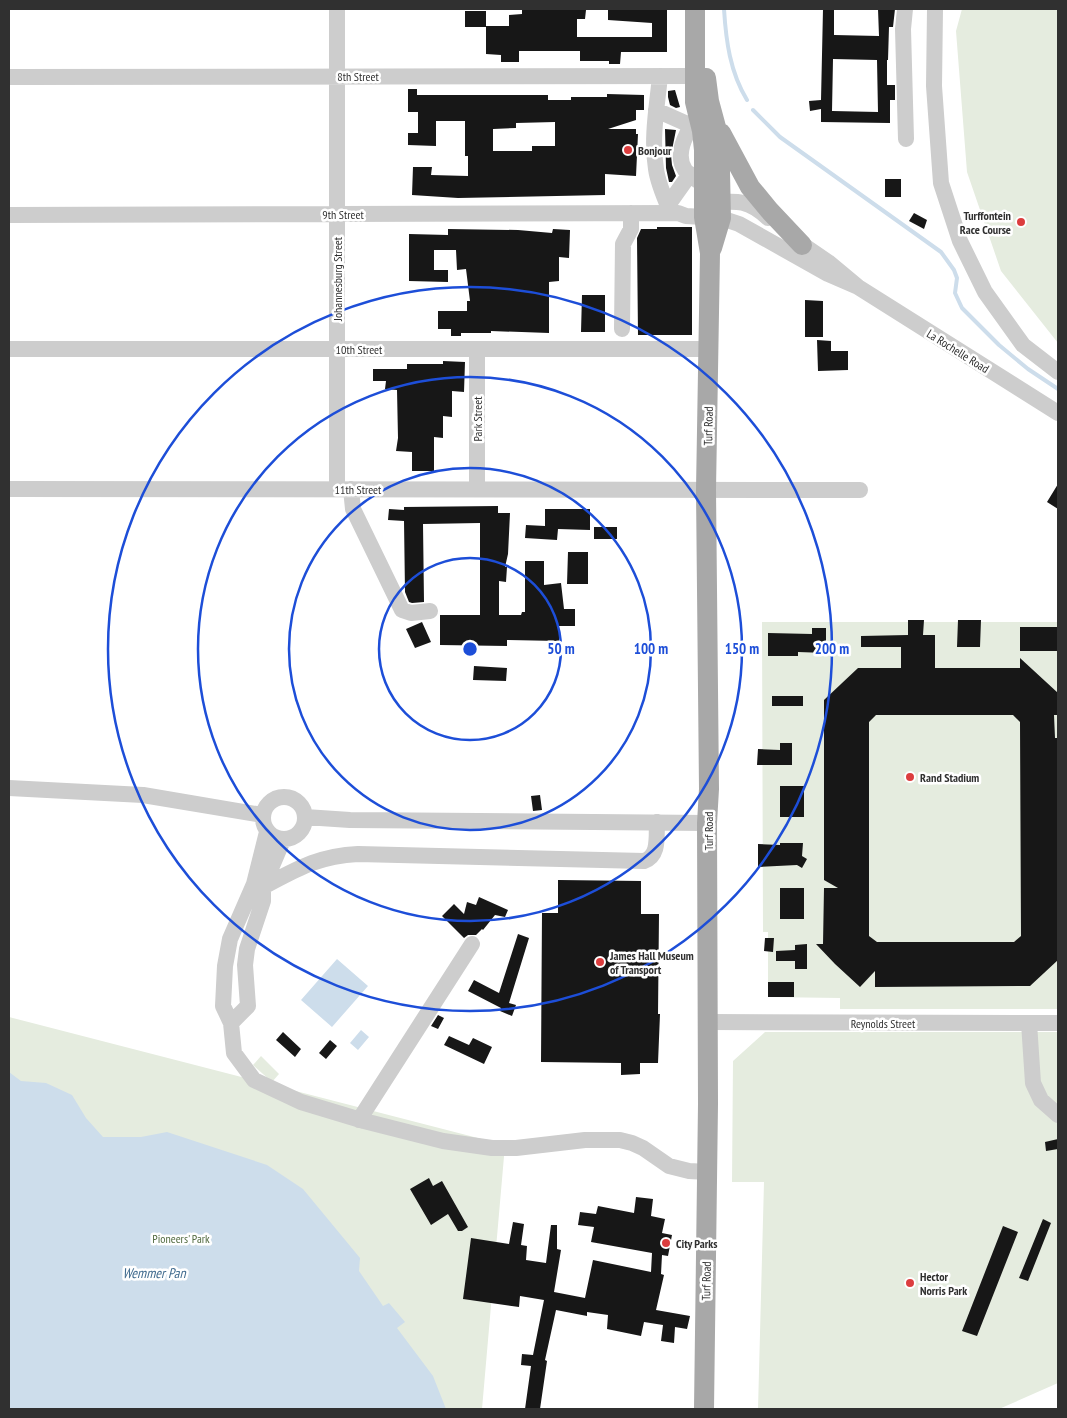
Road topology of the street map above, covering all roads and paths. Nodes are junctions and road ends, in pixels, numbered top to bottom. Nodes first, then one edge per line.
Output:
1 (337, 9) edge
2 (695, 9) edge
3 (707, 9) edge
4 (905, 9) edge
5 (935, 9) edge
6 (337, 76) junction
7 (660, 76) junction
8 (700, 76) junction
9 (9, 77) edge
10 (656, 110) junction
11 (694, 120) junction
12 (716, 127) junction
13 (906, 139) dead end
14 (707, 200) junction
15 (672, 210) junction
16 (631, 213) junction
17 (337, 214) junction
18 (9, 215) edge
19 (802, 245) junction
20 (858, 287) junction
21 (622, 329) dead end
22 (9, 349) edge
23 (337, 349) junction
24 (477, 349) junction
25 (709, 349) junction
26 (1058, 372) edge
27 (1058, 413) edge
28 (9, 489) edge
29 (344, 489) junction
30 (477, 489) junction
31 (706, 490) junction
32 (860, 490) dead end
33 (430, 611) dead end
34 (9, 788) edge
35 (262, 815) junction
36 (305, 817) junction
37 (657, 822) junction
38 (707, 823) junction
39 (267, 832) junction
40 (283, 840) junction
41 (258, 886) junction
42 (472, 944) dead end
43 (708, 1022) junction
44 (232, 1023) junction
45 (1029, 1023) junction
46 (1058, 1023) edge
47 (1058, 1115) edge
48 (359, 1120) junction
49 (707, 1172) junction
50 (704, 1409) edge

1 - 6 street, Johannesburg Street
2 - 8 main road, Turf Road
3 - 8 main road, Turf Road
4 - 13 street
5 - 26 street
6 - 7 street, 8th Street
6 - 9 street, 8th Street
6 - 17 street, Johannesburg Street
7 - 8 street, 8th Street
7 - 10 street
8 - 11 main road, Turf Road
8 - 12 main road, Turf Road
10 - 11 street
10 - 15 street
11 - 14 main road, Turf Road
12 - 14 main road, Turf Road
12 - 19 main road
14 - 15 street
14 - 15 street, 9th Street
14 - 19 street, La Rochelle Road
14 - 20 street, La Rochelle Road
14 - 25 main road, Turf Road
15 - 16 street, 9th Street
16 - 17 street, 9th Street
16 - 21 street
17 - 18 street, 9th Street
17 - 23 street, Johannesburg Street
19 - 20 street, La Rochelle Road
20 - 27 street, La Rochelle Road
22 - 23 street, 10th Street
23 - 24 street, 10th Street
23 - 29 street, Johannesburg Street
24 - 25 street, 10th Street
24 - 30 street, Park Street
25 - 31 main road, Turf Road
28 - 29 street, 11th Street
29 - 30 street, 11th Street
29 - 33 street, Johannesburg Street
30 - 31 street, 11th Street
31 - 32 street, 11th Street
31 - 38 main road, Turf Road
34 - 35 street
35 - 36 street
35 - 39 street
36 - 37 street
36 - 40 street
37 - 38 street
37 - 41 street
38 - 43 main road, Turf Road
39 - 40 street
39 - 41 street
40 - 41 street
41 - 44 street
41 - 44 street
42 - 48 street
43 - 45 street, Reynolds Street
43 - 49 main road, Turf Road
44 - 48 street
45 - 46 street, Reynolds Street
45 - 47 street
48 - 49 street
49 - 50 main road, Turf Road

